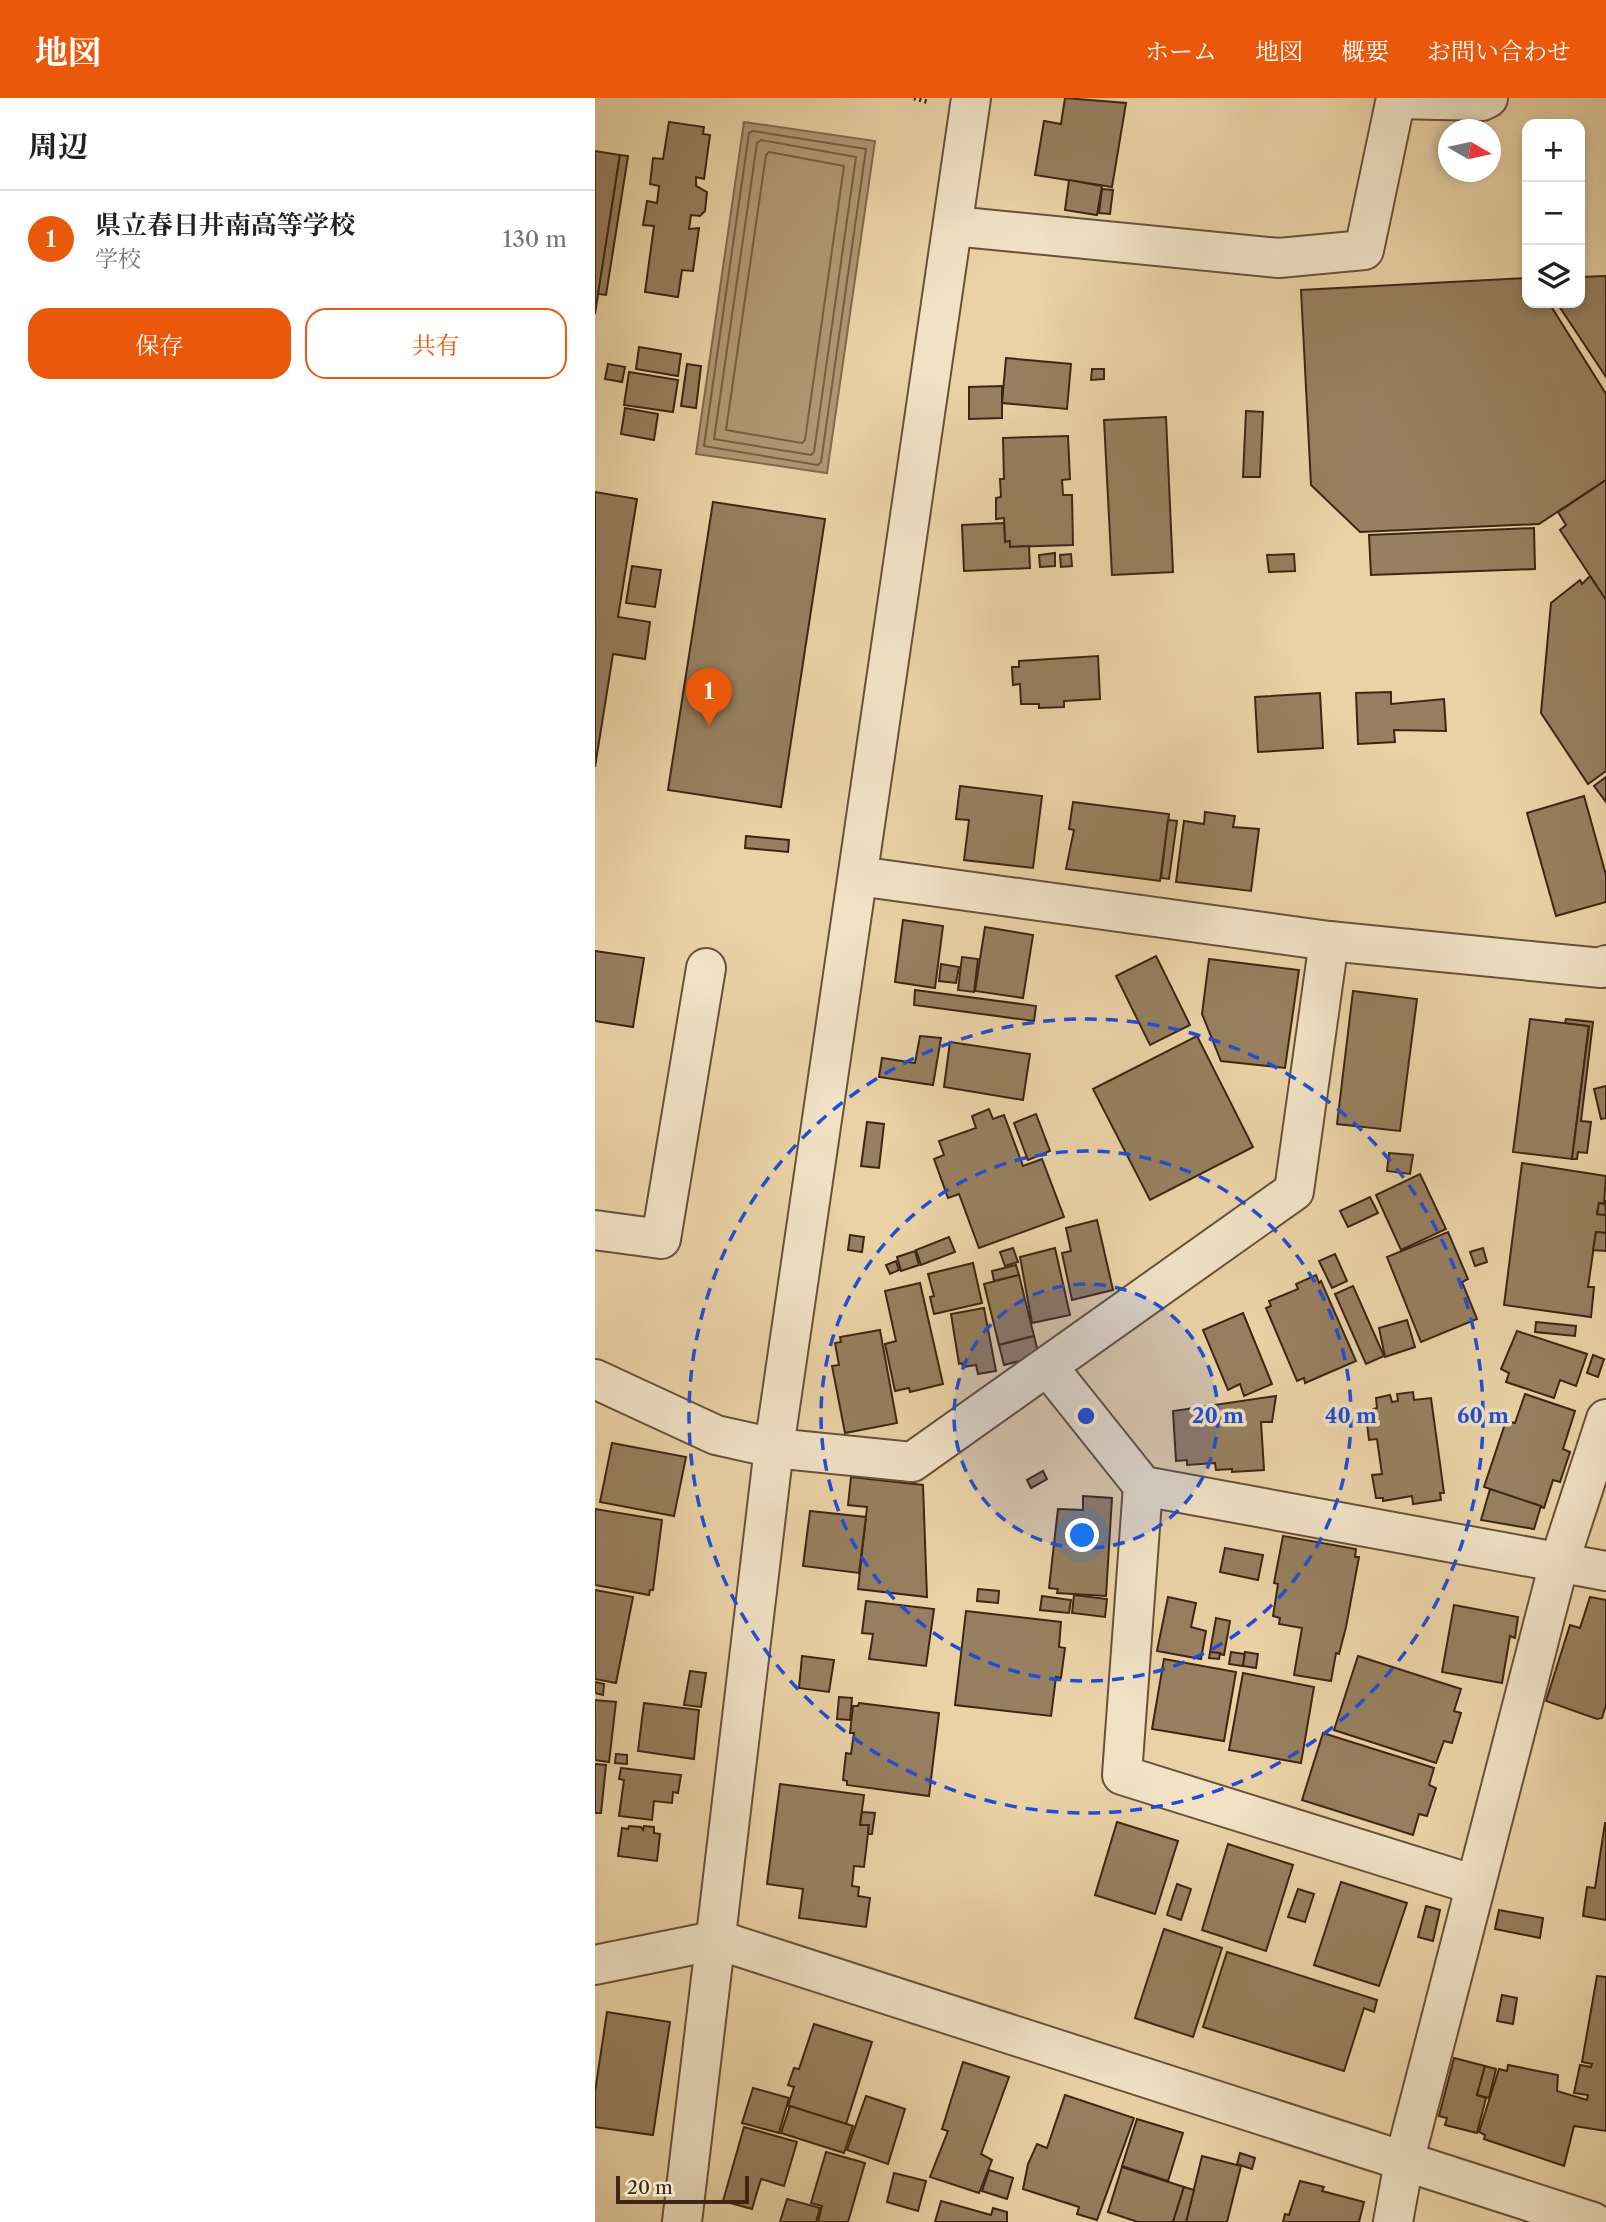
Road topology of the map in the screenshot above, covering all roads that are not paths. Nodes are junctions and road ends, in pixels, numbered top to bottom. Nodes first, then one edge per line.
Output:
1 (971, 98) edge
2 (1396, 98) edge
3 (1488, 98) edge
4 (953, 226) junction
5 (858, 876) junction
6 (1329, 941) junction
7 (706, 968) dead end
8 (1605, 972) edge
9 (595, 1230) edge
10 (1048, 1367) junction
11 (595, 1379) edge
12 (1606, 1419) edge
13 (774, 1448) junction
14 (1143, 1486) junction
15 (1559, 1563) junction
16 (1606, 1571) edge
17 (1475, 1885) junction
18 (718, 1940) junction
19 (595, 1965) edge
20 (1404, 2162) junction
21 (684, 2222) edge
22 (1393, 2222) edge
23 (1593, 2222) edge

1 - 4 street
2 - 3 street
2 - 4 street
4 - 5 street
5 - 6 street
5 - 13 street
6 - 8 street
6 - 10 street
7 - 9 street
10 - 13 street
10 - 14 street
11 - 13 street
12 - 15 street
13 - 18 street
14 - 15 street
14 - 17 street
15 - 16 street
15 - 17 street
17 - 20 street
18 - 19 street
18 - 20 street
18 - 21 street
20 - 22 street
20 - 23 street

